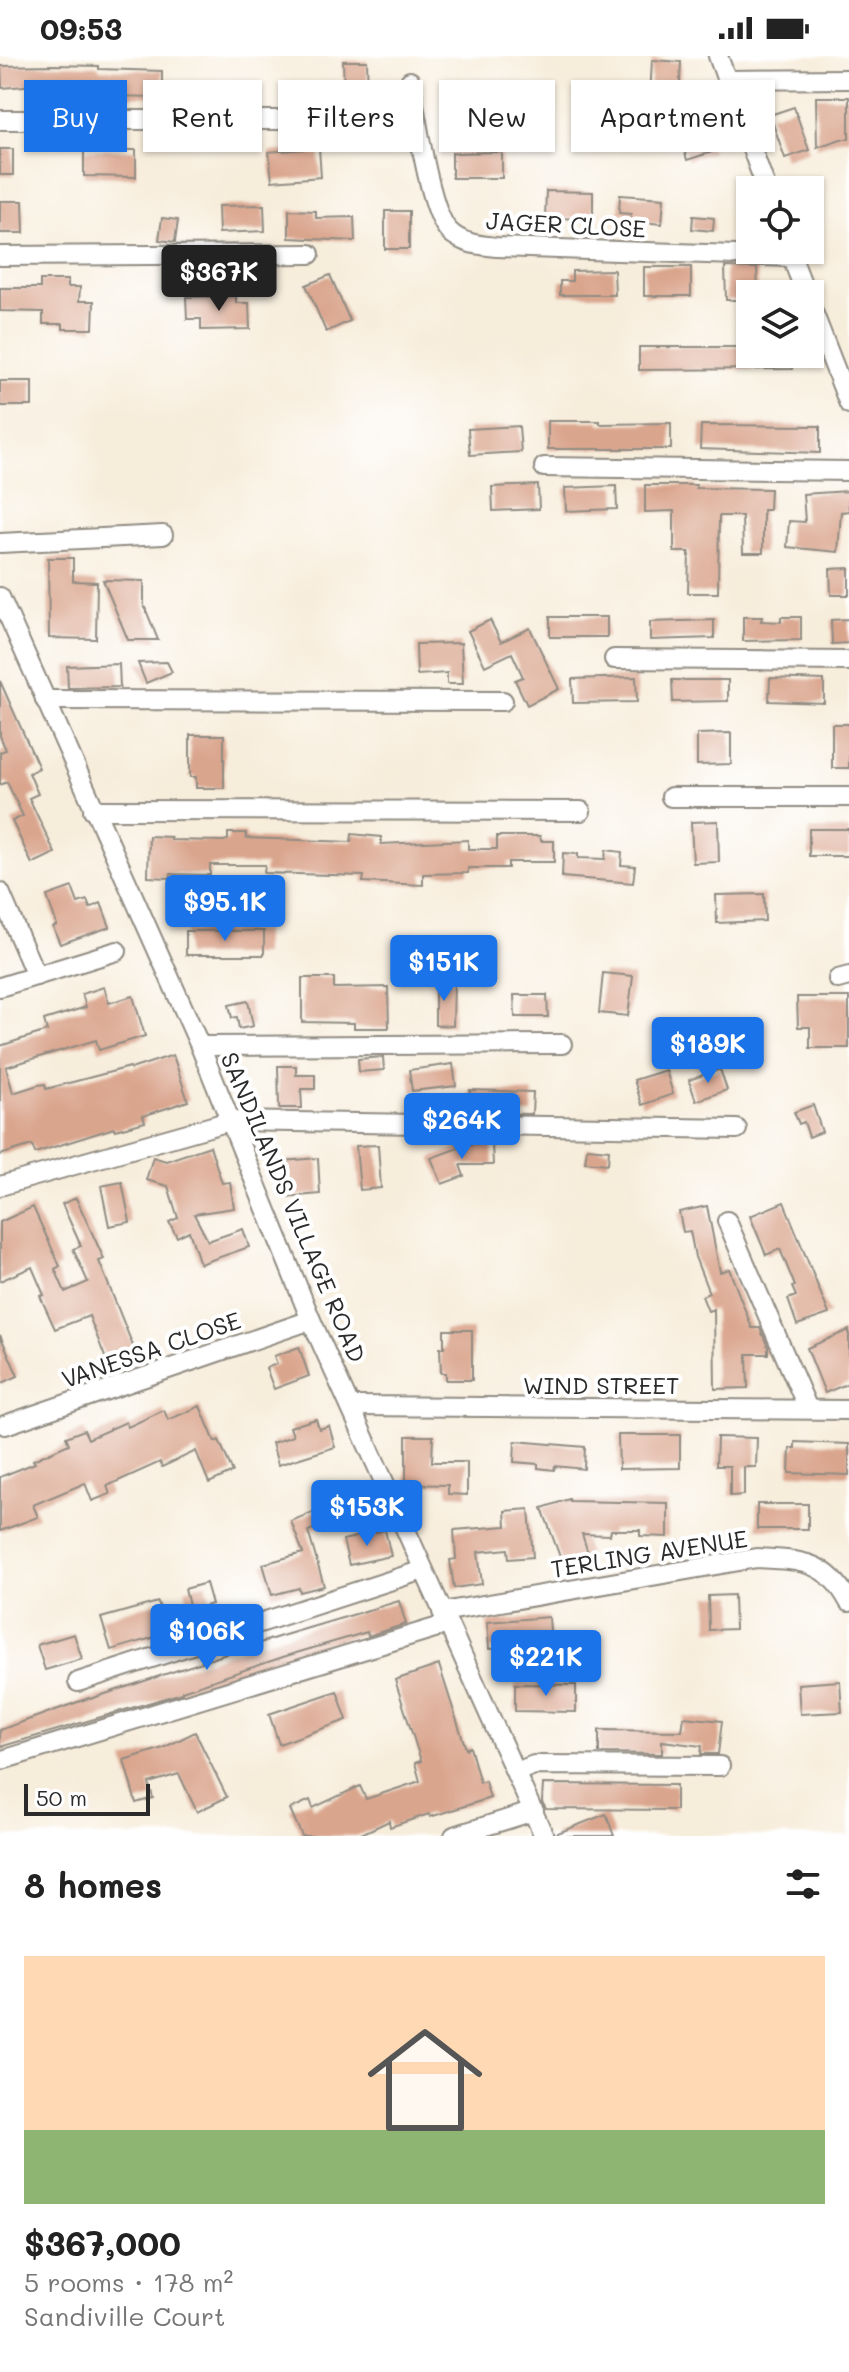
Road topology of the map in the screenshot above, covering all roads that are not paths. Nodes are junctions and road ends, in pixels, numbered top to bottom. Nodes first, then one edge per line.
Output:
1 (718, 56) edge
2 (849, 79) edge
3 (727, 80) joint
4 (0, 120) edge
5 (278, 120) edge
6 (423, 147) edge
7 (753, 152) edge
8 (762, 176) edge
9 (736, 253) edge
10 (310, 254) dead end
11 (0, 256) edge
12 (824, 340) edge
13 (849, 404) edge
14 (544, 467) dead end
15 (849, 471) edge
16 (163, 535) dead end
17 (0, 543) edge
18 (0, 597) edge
19 (614, 659) dead end
20 (849, 661) edge
21 (45, 700) junction
22 (503, 701) dead end
23 (671, 797) dead end
24 (849, 797) edge
25 (93, 810) junction
26 (581, 811) dead end
27 (0, 892) edge
28 (117, 951) dead end
29 (36, 976) junction
30 (0, 987) edge
31 (562, 1044) dead end
32 (200, 1046) junction
33 (230, 1121) junction
34 (737, 1129) dead end
35 (0, 1186) edge
36 (727, 1221) dead end
37 (311, 1320) junction
38 (352, 1406) junction
39 (808, 1409) junction
40 (849, 1410) edge
41 (5, 1425) dead end
42 (423, 1570) junction
43 (849, 1602) edge
44 (445, 1618) junction
45 (78, 1682) dead end
46 (2, 1760) dead end
47 (720, 1766) dead end
48 (516, 1772) junction
49 (534, 1811) junction
50 (454, 1836) edge
51 (544, 1836) edge

1 - 3 street
2 - 3 street
4 - 5 street
6 - 9 street, JAGER CLOSE
7 - 8 street
10 - 11 street
12 - 13 street
14 - 15 street
16 - 17 street
18 - 21 street, SANDILANDS VILLAGE ROAD
19 - 20 street
21 - 22 street
21 - 25 street, SANDILANDS VILLAGE ROAD
23 - 24 street
25 - 26 street
25 - 32 street, SANDILANDS VILLAGE ROAD
27 - 29 street
28 - 29 street
29 - 30 street
31 - 32 street
32 - 33 street, SANDILANDS VILLAGE ROAD
33 - 34 street
33 - 35 street
33 - 37 street, SANDILANDS VILLAGE ROAD
36 - 39 street
37 - 38 street, SANDILANDS VILLAGE ROAD
37 - 41 street, VANESSA CLOSE
38 - 39 street, WIND STREET
38 - 42 street, SANDILANDS VILLAGE ROAD
39 - 40 street, WIND STREET
42 - 44 street, SANDILANDS VILLAGE ROAD
42 - 45 street
43 - 44 street, TERLING AVENUE
44 - 46 street, TERLING AVENUE
44 - 48 street, SANDILANDS VILLAGE ROAD
47 - 48 street
48 - 49 street, SANDILANDS VILLAGE ROAD
49 - 50 street
49 - 51 street, SANDILANDS VILLAGE ROAD

